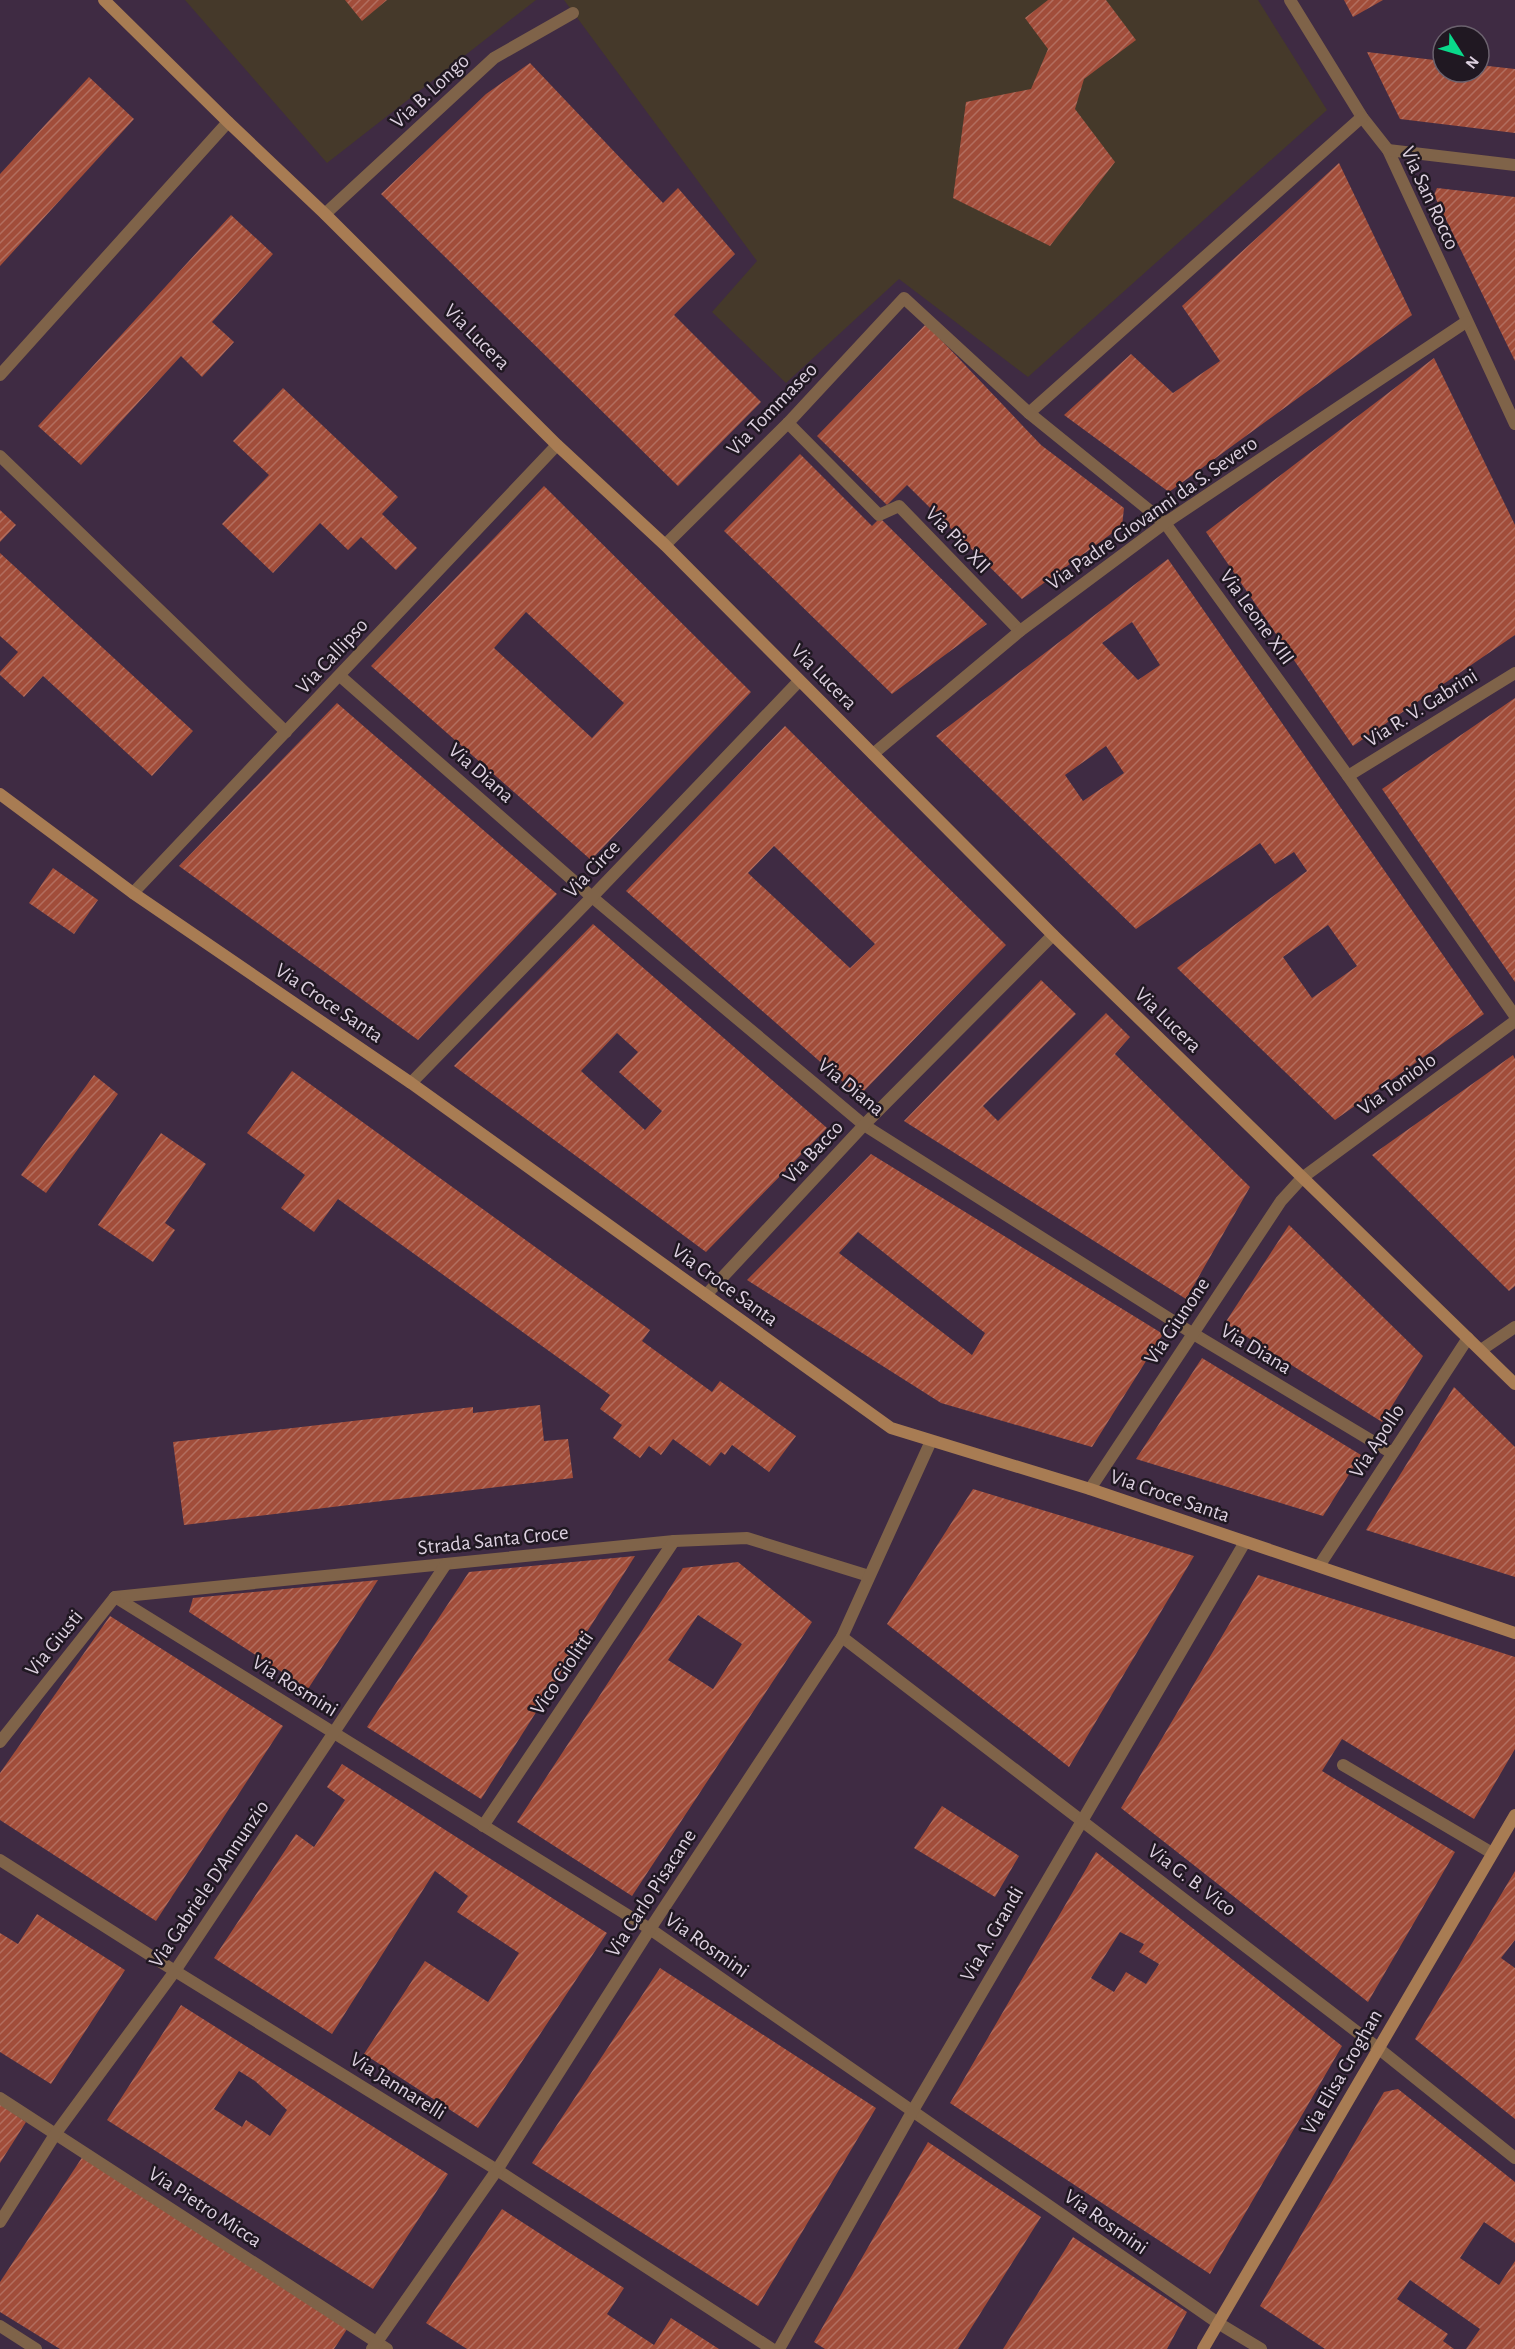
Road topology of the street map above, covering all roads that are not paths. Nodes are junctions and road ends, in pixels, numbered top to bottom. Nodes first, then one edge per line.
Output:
1 (104, 0) edge
2 (1290, 0) edge
3 (573, 13) dead end
4 (1362, 117) junction
5 (228, 122) junction
6 (1388, 150) junction
7 (1515, 165) edge
8 (325, 214) junction
9 (904, 298) joint
10 (1466, 322) junction
11 (0, 375) edge
12 (1029, 413) junction
13 (788, 423) junction
14 (1515, 424) edge
15 (557, 445) junction
16 (0, 456) edge
17 (1165, 522) junction
18 (665, 545) junction
19 (1020, 631) junction
20 (1515, 673) edge
21 (340, 676) junction
22 (799, 681) junction
23 (286, 732) junction
24 (873, 754) junction
25 (1348, 776) junction
26 (0, 794) edge
27 (133, 893) junction
28 (592, 897) junction
29 (1053, 935) junction
30 (1515, 1016) edge
31 (1515, 1021) edge
32 (411, 1083) junction
33 (864, 1125) junction
34 (1302, 1178) junction
35 (706, 1295) junction
36 (1515, 1327) edge
37 (1192, 1334) junction
38 (1468, 1338) junction
39 (1481, 1350) junction
40 (1515, 1384) edge
41 (931, 1441) junction
42 (1392, 1454) junction
43 (1090, 1489) junction
44 (674, 1541) junction
45 (1245, 1542) junction
46 (446, 1564) junction
47 (1319, 1566) junction
48 (869, 1576) junction
49 (115, 1597) junction
50 (1515, 1634) edge
51 (842, 1637) junction
52 (335, 1734) junction
53 (0, 1742) edge
54 (1343, 1765) dead end
55 (1515, 1815) edge
56 (1081, 1820) junction
57 (483, 1826) junction
58 (1492, 1853) junction
59 (0, 1860) edge
60 (650, 1929) junction
61 (175, 1971) junction
62 (1378, 2048) junction
63 (0, 2098) edge
64 (912, 2112) junction
65 (56, 2133) junction
66 (1515, 2158) edge
67 (497, 2170) junction
68 (0, 2222) edge
69 (1218, 2323) junction
70 (0, 2326) edge
71 (374, 2345) edge
72 (36, 2349) edge
73 (387, 2349) edge
74 (772, 2349) edge
75 (779, 2349) edge
76 (1203, 2349) edge
77 (1261, 2349) edge

1 - 5 street, Via Lucera
2 - 4 street, Via San Rocco
3 - 8 street, Via B. Longo
4 - 6 street, Via San Rocco
4 - 12 street
5 - 8 street, Via Lucera
5 - 11 street
6 - 7 street
6 - 10 street, Via San Rocco
8 - 15 street, Via Lucera
9 - 12 street, Via Leone XIII
9 - 13 street, Via Tommaseo
10 - 14 street, Via San Rocco
10 - 17 street, Via Padre Giovanni da S. Severo
12 - 17 street, Via Leone XIII
13 - 18 street, Via Tommaseo
13 - 19 street, Via Pio XII
15 - 18 street, Via Lucera
15 - 21 street, Via Callipso
16 - 23 street
17 - 19 street, Via Padre Giovanni da S. Severo
17 - 25 street, Via Leone XIII
18 - 22 street, Via Lucera
19 - 24 street, Via Padre Giovanni da S. Severo
20 - 25 street, Via R. V. Gabrini
21 - 23 street, Via Callipso
21 - 28 street, Via Diana
22 - 24 street, Via Lucera
22 - 28 street, Via Circe
23 - 27 street, Via Callipso
24 - 29 street, Via Lucera
25 - 30 street, Via Leone XIII
26 - 27 street, Via Croce Santa
27 - 32 street, Via Croce Santa
28 - 32 street, Via Circe
28 - 33 street, Via Diana
29 - 33 street, Via Bacco
29 - 34 street, Via Lucera
31 - 34 street, Via Toniolo
32 - 35 street, Via Croce Santa
33 - 35 street, Via Bacco
33 - 37 street, Via Diana
34 - 37 street, Via Giunone
34 - 38 street, Via Lucera
35 - 41 street, Via Croce Santa
36 - 39 street
37 - 42 street, Via Diana
37 - 43 street, Via Giunone
38 - 39 street, Via Lucera
38 - 42 street, Via Apollo
39 - 40 street, Via Lucera
41 - 43 street, Via Croce Santa
41 - 48 street, Via Carlo Pisacane
42 - 47 street, Via Apollo
43 - 45 street, Via Croce Santa
44 - 46 street, Strada Santa Croce
44 - 48 street, Strada Santa Croce
44 - 57 street, Vico Giolitti
45 - 47 street, Via Croce Santa
45 - 56 street, Via A. Grandi
46 - 49 street, Strada Santa Croce
46 - 52 street, Via Gabriele D'Annunzio
47 - 50 street, Via Croce Santa
48 - 51 street, Via Carlo Pisacane
49 - 52 street, Via Rosmini
49 - 53 street, Via Giusti
51 - 56 street, Via G. B. Vico
51 - 60 street, Via Carlo Pisacane
52 - 57 street, Via Rosmini
52 - 61 street, Via Gabriele D'Annunzio
54 - 58 street
55 - 58 street, Via Elisa Croghan
56 - 62 street, Via G. B. Vico
56 - 64 street, Via A. Grandi
57 - 60 street, Via Rosmini
58 - 62 street, Via Elisa Croghan
59 - 61 street, Via Jannarelli
60 - 64 street, Via Rosmini
60 - 67 street, Via Carlo Pisacane
61 - 65 street, Via Gabriele D'Annunzio
61 - 67 street, Via Jannarelli
62 - 66 street, Via G. B. Vico
62 - 69 street, Via Elisa Croghan
63 - 65 street, Via Pietro Micca
64 - 69 street, Via Rosmini
64 - 75 street, Via A. Grandi
65 - 68 street, Via Gabriele D'Annunzio
65 - 71 street, Via Pietro Micca
67 - 71 street, Via Carlo Pisacane
67 - 74 street, Via Jannarelli
69 - 76 street, Via Elisa Croghan
69 - 77 street, Via Rosmini
70 - 72 street
71 - 73 street, Via Pietro Micca

